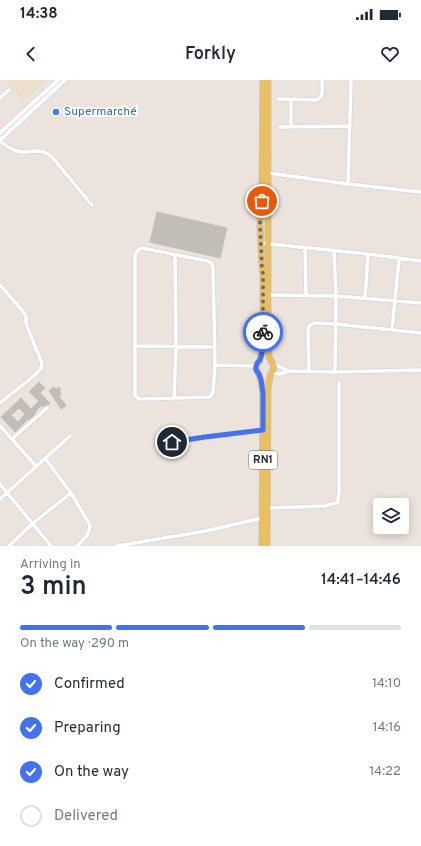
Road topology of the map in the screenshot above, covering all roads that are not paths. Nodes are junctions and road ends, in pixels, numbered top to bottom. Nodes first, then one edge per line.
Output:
1 (58, 80) edge
2 (65, 80) edge
3 (263, 80) edge
4 (268, 80) edge
5 (322, 80) edge
6 (351, 80) edge
7 (9, 90) dead end
8 (0, 98) edge
9 (278, 100) dead end
10 (291, 100) junction
11 (350, 126) junction
12 (280, 127) dead end
13 (291, 127) junction
14 (0, 133) edge
15 (0, 140) edge
16 (269, 173) junction
17 (348, 184) junction
18 (421, 192) edge
19 (92, 205) dead end
20 (261, 243) junction
21 (268, 244) junction
22 (305, 248) junction
23 (334, 251) junction
24 (368, 254) junction
25 (175, 255) junction
26 (399, 259) junction
27 (421, 261) edge
28 (0, 285) edge
29 (268, 295) junction
30 (306, 295) junction
31 (336, 296) junction
32 (365, 298) junction
33 (395, 300) junction
34 (421, 303) edge
35 (336, 324) junction
36 (392, 329) junction
37 (421, 333) edge
38 (136, 346) junction
39 (176, 346) junction
40 (214, 347) junction
41 (260, 360) junction
42 (271, 361) junction
43 (215, 365) junction
44 (256, 366) junction
45 (421, 370) edge
46 (289, 371) junction
47 (309, 371) junction
48 (335, 372) junction
49 (259, 374) junction
50 (271, 374) junction
51 (339, 383) dead end
52 (174, 399) junction
53 (0, 403) edge
54 (47, 408) dead end
55 (0, 426) edge
56 (263, 430) junction
57 (70, 436) dead end
58 (12, 439) junction
59 (172, 442) dead end
60 (45, 458) junction
61 (36, 466) junction
62 (0, 484) edge
63 (7, 492) junction
64 (70, 493) junction
65 (0, 499) edge
66 (268, 508) junction
67 (262, 518) junction
68 (32, 524) junction
69 (9, 546) edge
70 (51, 546) edge
71 (77, 546) edge
72 (117, 546) edge
73 (262, 546) edge
74 (267, 546) edge

1 - 14 street
2 - 15 street
3 - 20 main road
4 - 16 main road, RN1
5 - 10 street
6 - 11 street
7 - 8 street
9 - 10 street
10 - 13 street
11 - 13 street
11 - 17 street
12 - 13 street
15 - 19 street
16 - 17 street
16 - 21 main road, RN1
17 - 18 street
20 - 21 street
20 - 41 main road
21 - 22 street
21 - 29 main road, RN1
22 - 23 street
22 - 30 street
23 - 24 street
23 - 31 street
24 - 26 street
24 - 32 street
25 - 38 street
25 - 39 street
25 - 40 street
26 - 27 street
26 - 33 street
28 - 53 street
29 - 30 street
29 - 42 main road, RN1
30 - 31 street
31 - 32 street
31 - 35 street
32 - 33 street
33 - 34 street
33 - 36 street
35 - 36 street
35 - 47 street
35 - 48 street
36 - 37 street
38 - 39 street
38 - 52 street
39 - 40 street
39 - 52 street
40 - 43 street
41 - 42 main road
41 - 44 main road
42 - 46 street
42 - 50 main road, RN1
43 - 44 street
43 - 52 street
44 - 49 main road, RN1
45 - 48 street
46 - 47 street
46 - 50 street
47 - 48 street
49 - 50 main road
49 - 56 main road, RN1
50 - 66 main road, RN1
51 - 66 street
54 - 58 street
55 - 58 street
56 - 59 street
56 - 67 main road, RN1
57 - 60 street
58 - 61 street
60 - 61 street
60 - 64 street
61 - 63 street
62 - 63 street
63 - 65 street
63 - 68 street
64 - 68 street
64 - 71 street
66 - 74 main road, RN1
67 - 72 street
67 - 73 main road, RN1
68 - 69 street
68 - 70 street

